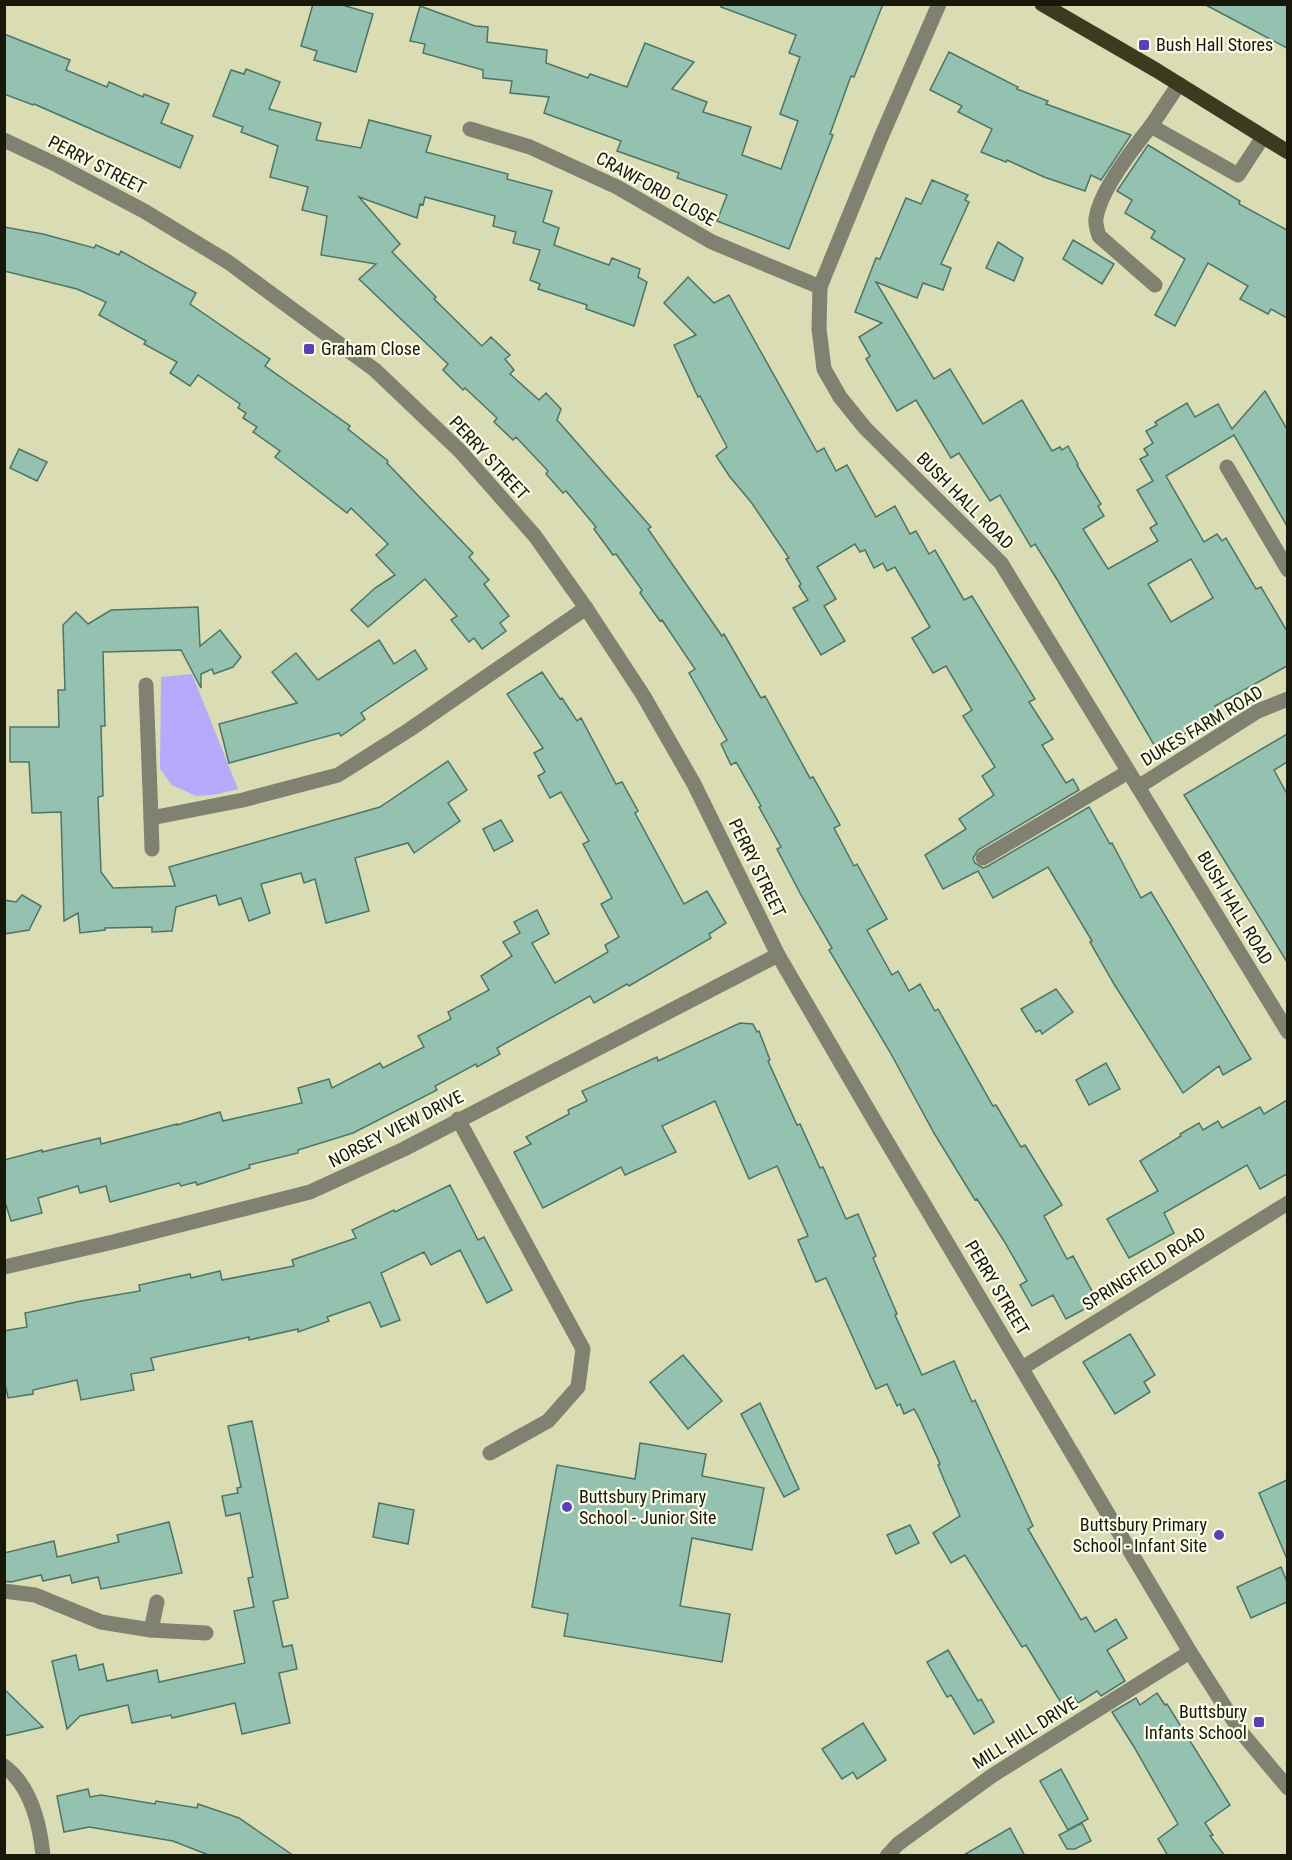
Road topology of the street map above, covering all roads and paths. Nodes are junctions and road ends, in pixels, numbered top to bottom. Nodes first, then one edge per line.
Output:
1 (939, 4) edge
2 (1042, 4) edge
3 (1179, 84) junction
4 (1151, 126) junction
5 (470, 129) dead end
6 (1263, 137) junction
7 (4, 140) edge
8 (1287, 152) edge
9 (1155, 285) dead end
10 (820, 287) junction
11 (1227, 467) dead end
12 (1287, 570) edge
13 (586, 608) junction
14 (146, 685) dead end
15 (1287, 699) edge
16 (1128, 772) junction
17 (1138, 787) junction
18 (151, 818) junction
19 (152, 849) dead end
20 (983, 858) dead end
21 (778, 955) junction
22 (1285, 1024) edge
23 (458, 1119) junction
24 (1287, 1203) edge
25 (4, 1267) edge
26 (1022, 1368) junction
27 (490, 1453) dead end
28 (4, 1591) edge
29 (157, 1602) dead end
30 (151, 1630) junction
31 (206, 1634) dead end
32 (1190, 1652) junction
33 (4, 1766) edge
34 (1287, 1788) edge
35 (43, 1856) edge
36 (887, 1856) edge

1 - 10 street, BUSH HALL ROAD
2 - 3 main road
3 - 4 street
3 - 6 main road
4 - 6 street
4 - 9 street
5 - 10 street, CRAWFORD CLOSE
6 - 8 main road
7 - 13 street, PERRY STREET
10 - 16 street, BUSH HALL ROAD
11 - 12 street
13 - 18 street
13 - 21 street, PERRY STREET
14 - 18 street
15 - 17 street, DUKES FARM ROAD
16 - 17 street, BUSH HALL ROAD
16 - 20 street
17 - 22 street, BUSH HALL ROAD
18 - 19 street
21 - 23 street, NORSEY VIEW DRIVE
21 - 26 street, PERRY STREET
23 - 25 street, NORSEY VIEW DRIVE
23 - 27 street
24 - 26 street, SPRINGFIELD ROAD
26 - 32 street, PERRY STREET
28 - 30 street
29 - 30 street
30 - 31 street
32 - 34 street, PERRY STREET
32 - 36 street, MILL HILL DRIVE
33 - 35 street

